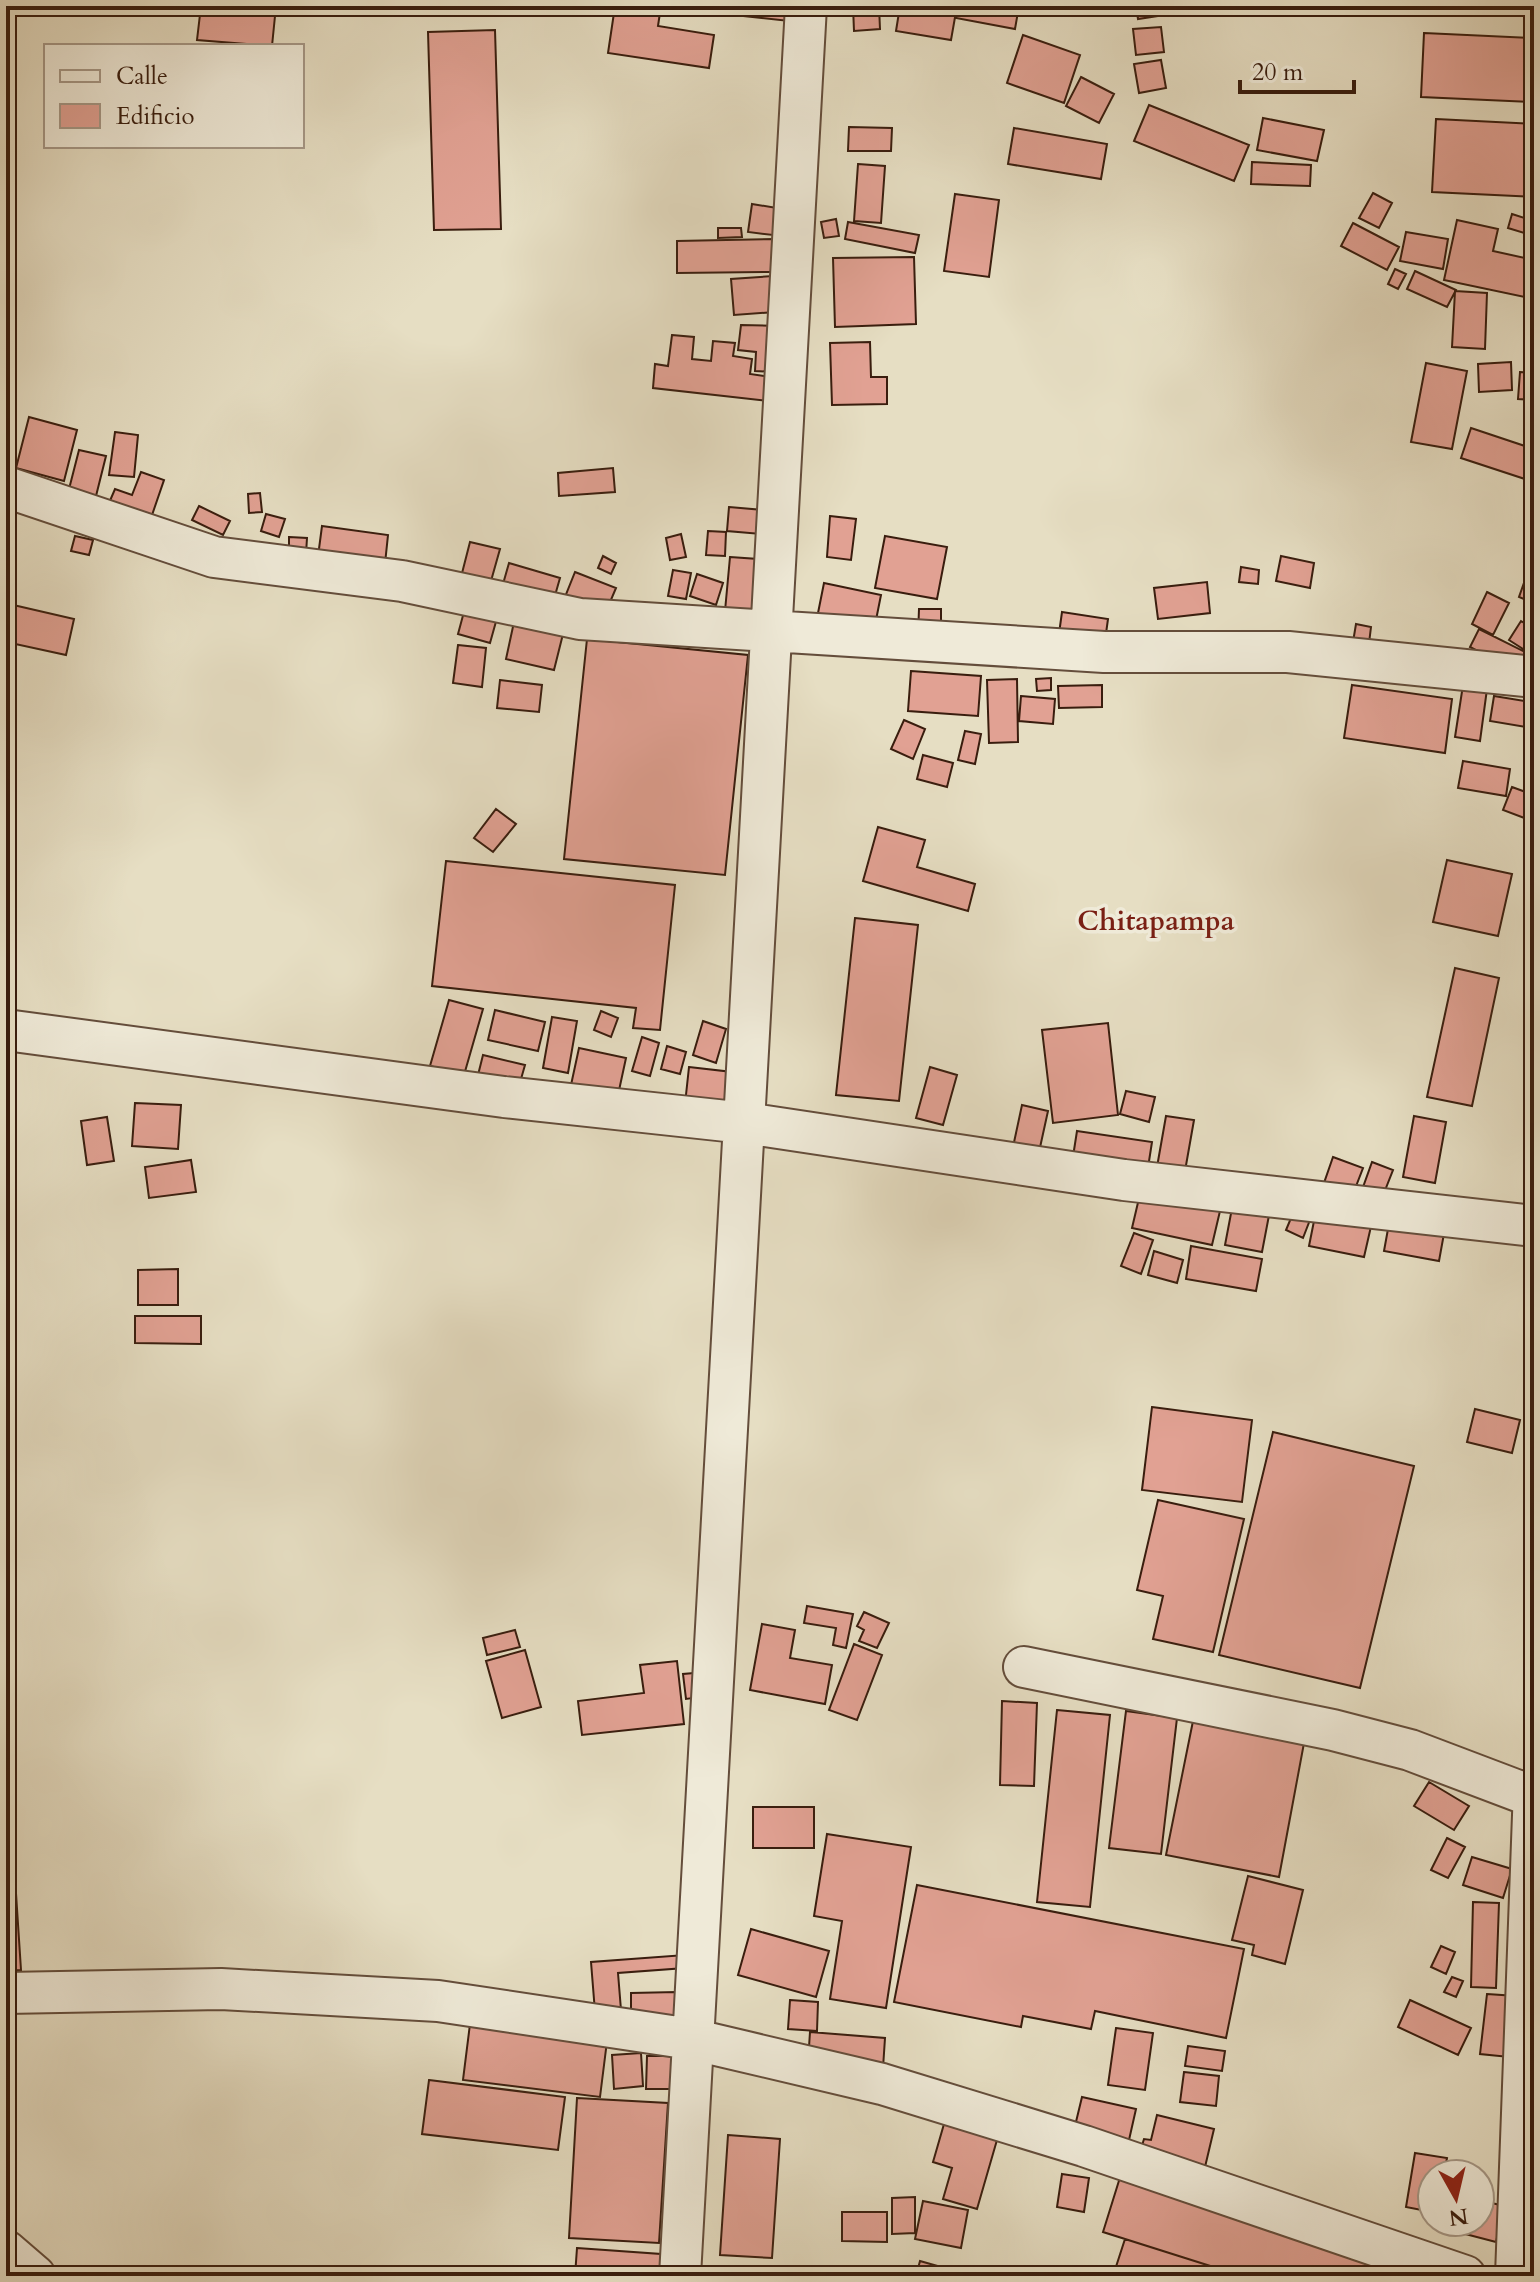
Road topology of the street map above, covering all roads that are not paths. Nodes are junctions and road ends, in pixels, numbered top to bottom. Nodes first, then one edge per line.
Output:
1 (806, 6) edge
2 (6, 487) edge
3 (769, 632) junction
4 (1534, 677) edge
5 (6, 1030) edge
6 (745, 1123) junction
7 (1534, 1226) edge
8 (1024, 1667) dead end
9 (1534, 1788) edge
10 (1534, 1797) edge
11 (6, 1993) edge
12 (691, 2039) junction
13 (6, 2251) edge
14 (35, 2276) edge
15 (680, 2276) edge
16 (1465, 2276) edge
17 (1516, 2276) edge

1 - 3 street
2 - 3 street
3 - 4 street
3 - 6 street
5 - 6 street
6 - 7 street
6 - 12 street
8 - 10 street
9 - 10 street
10 - 17 street
11 - 12 street
12 - 15 street
12 - 16 street
13 - 14 street

